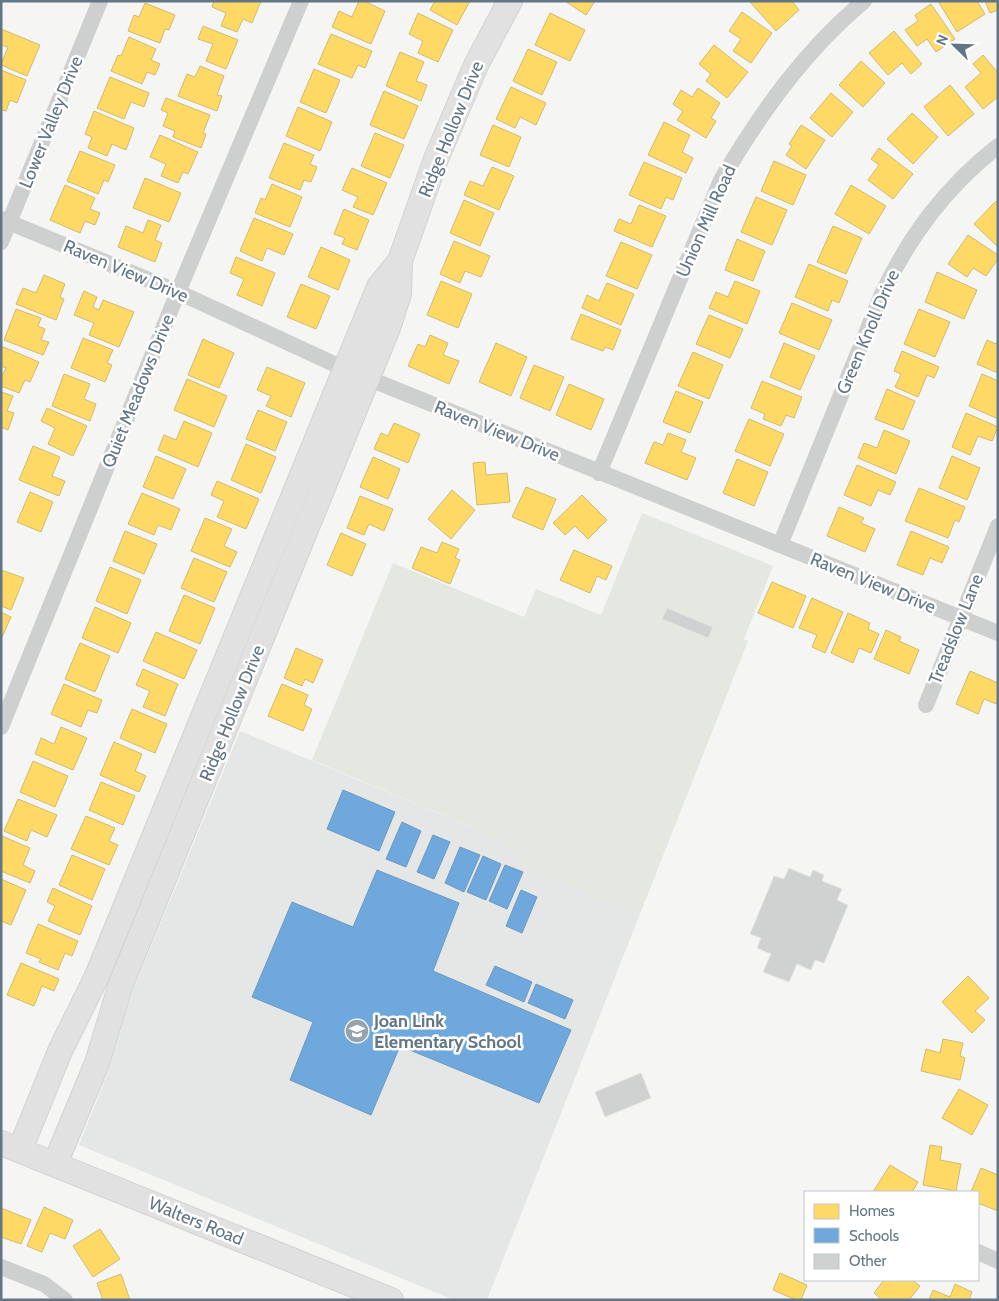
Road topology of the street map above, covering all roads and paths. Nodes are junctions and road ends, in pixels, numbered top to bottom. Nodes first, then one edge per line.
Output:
1 (100, 1) edge
2 (301, 1) edge
3 (510, 1) edge
4 (864, 1) edge
5 (998, 146) edge
6 (5, 220) edge
7 (1, 242) edge
8 (400, 261) junction
9 (178, 292) junction
10 (345, 369) junction
11 (369, 378) junction
12 (599, 473) junction
13 (998, 526) edge
14 (780, 546) junction
15 (960, 618) junction
16 (998, 633) edge
17 (926, 705) dead end
18 (1, 727) edge
19 (10, 1146) edge
20 (55, 1164) junction
21 (979, 1252) edge
22 (998, 1260) edge
23 (1, 1267) edge
24 (64, 1300) edge
25 (391, 1300) edge

1 - 6 street, Lower Valley Drive
2 - 9 street, Quiet Meadows Drive
3 - 8 street, Ridge Hollow Drive
4 - 12 street, Union Mill Road
5 - 14 street, Green Knoll Drive
6 - 7 street, Lower Valley Drive
6 - 9 street, Raven View Drive
8 - 10 street, Ridge Hollow Drive
8 - 11 street, Ridge Hollow Drive
9 - 10 street, Raven View Drive
9 - 18 street, Quiet Meadows Drive
10 - 11 street, Raven View Drive
10 - 19 street, Ridge Hollow Drive
11 - 12 street, Raven View Drive
11 - 20 street, Ridge Hollow Drive
12 - 14 street, Raven View Drive
13 - 15 street, Treadslow Lane
14 - 15 street, Raven View Drive
15 - 16 street, Raven View Drive
15 - 17 street, Treadslow Lane
19 - 20 street, Walters Road
20 - 25 street, Walters Road
21 - 22 street
23 - 24 street

